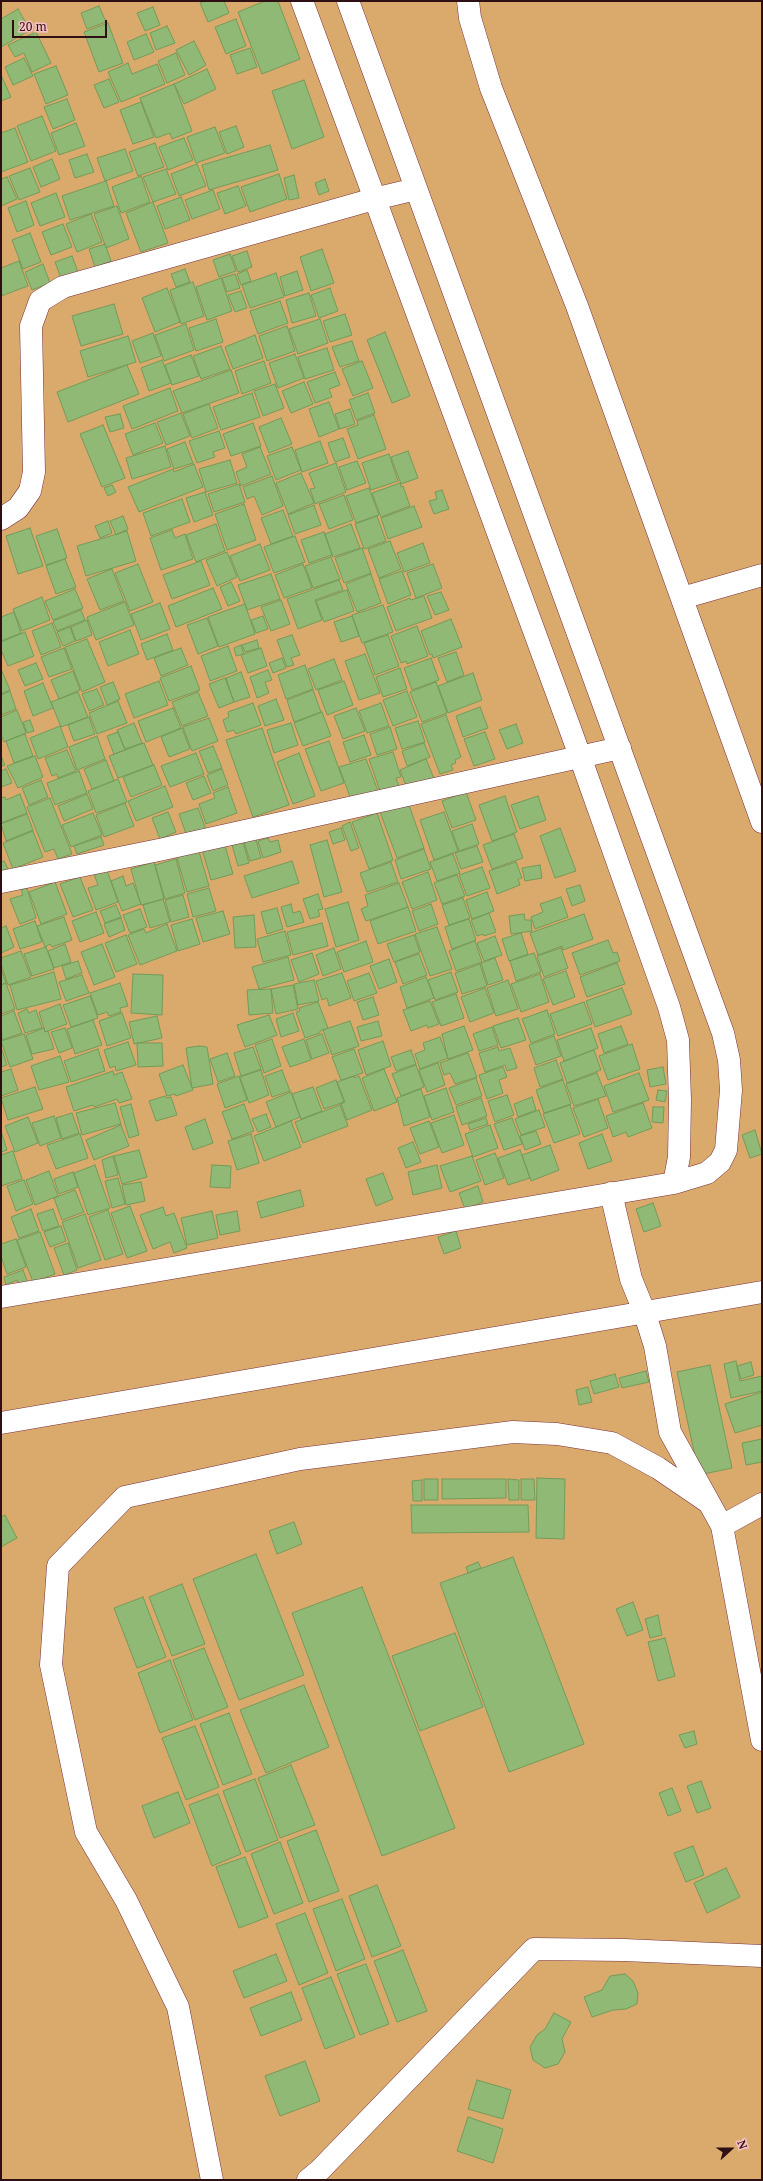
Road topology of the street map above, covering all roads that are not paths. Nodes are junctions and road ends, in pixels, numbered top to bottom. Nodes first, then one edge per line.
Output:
1 (302, 1) edge
2 (348, 1) edge
3 (468, 1) edge
4 (416, 189) junction
5 (374, 199) junction
6 (1, 519) edge
7 (762, 575) edge
8 (682, 598) junction
9 (620, 748) junction
10 (580, 758) junction
11 (762, 822) edge
12 (1, 882) edge
13 (674, 1183) junction
14 (611, 1193) junction
15 (762, 1292) edge
16 (1, 1296) edge
17 (644, 1311) junction
18 (1, 1423) edge
19 (708, 1502) junction
20 (762, 1504) edge
21 (722, 1526) junction
22 (762, 1740) edge
23 (762, 1956) edge
24 (212, 2180) edge
25 (308, 2180) edge

1 - 5 street
2 - 4 street
3 - 8 street
4 - 5 street
4 - 9 street
5 - 6 street
5 - 10 street
7 - 8 street
8 - 11 street
9 - 10 street
9 - 13 street
10 - 12 street
10 - 13 street
13 - 14 street
14 - 16 street
14 - 17 street
15 - 17 street
17 - 18 street
17 - 19 street
19 - 21 street
19 - 24 street
20 - 21 street
21 - 22 street
23 - 25 street

